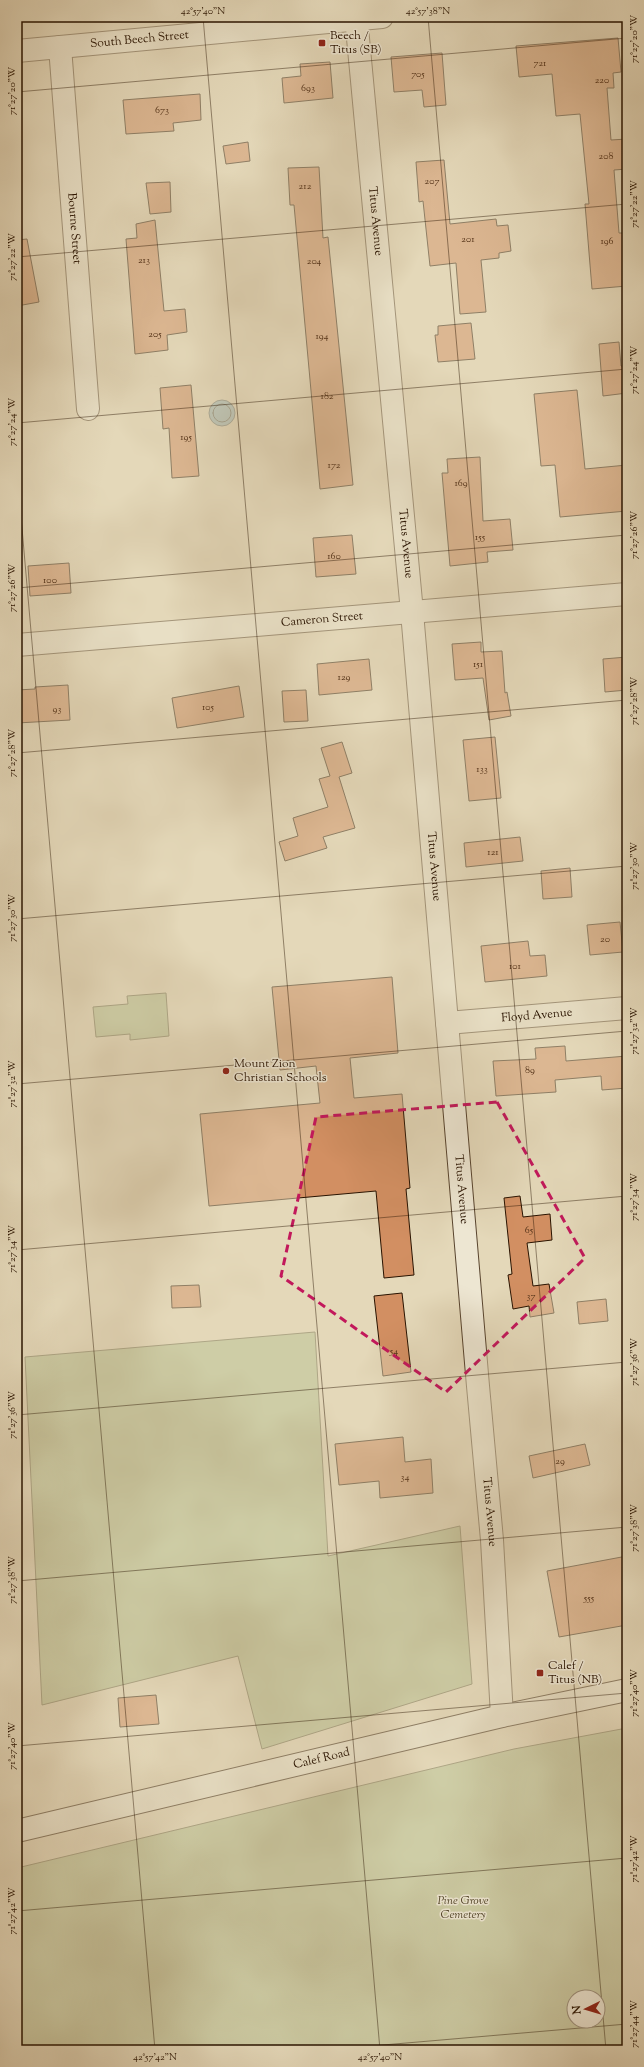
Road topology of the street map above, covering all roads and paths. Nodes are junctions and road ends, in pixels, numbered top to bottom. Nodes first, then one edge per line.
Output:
1 (382, 17) edge
2 (356, 18) edge
3 (60, 47) junction
4 (17, 51) edge
5 (88, 409) dead end
6 (627, 594) edge
7 (412, 612) junction
8 (17, 645) edge
9 (627, 1008) edge
10 (447, 1023) junction
11 (627, 1690) edge
12 (502, 1716) junction
13 (17, 1831) edge

1 - 2 street, South Beech Street
2 - 3 street, South Beech Street
2 - 7 street, Titus Avenue
3 - 4 street, South Beech Street
3 - 5 street, Bourne Street
6 - 7 street, Cameron Street
7 - 8 street, Cameron Street
7 - 10 street, Titus Avenue
9 - 10 street, Floyd Avenue
10 - 12 street, Titus Avenue
11 - 12 street, Calef Road
12 - 13 street, Calef Road

